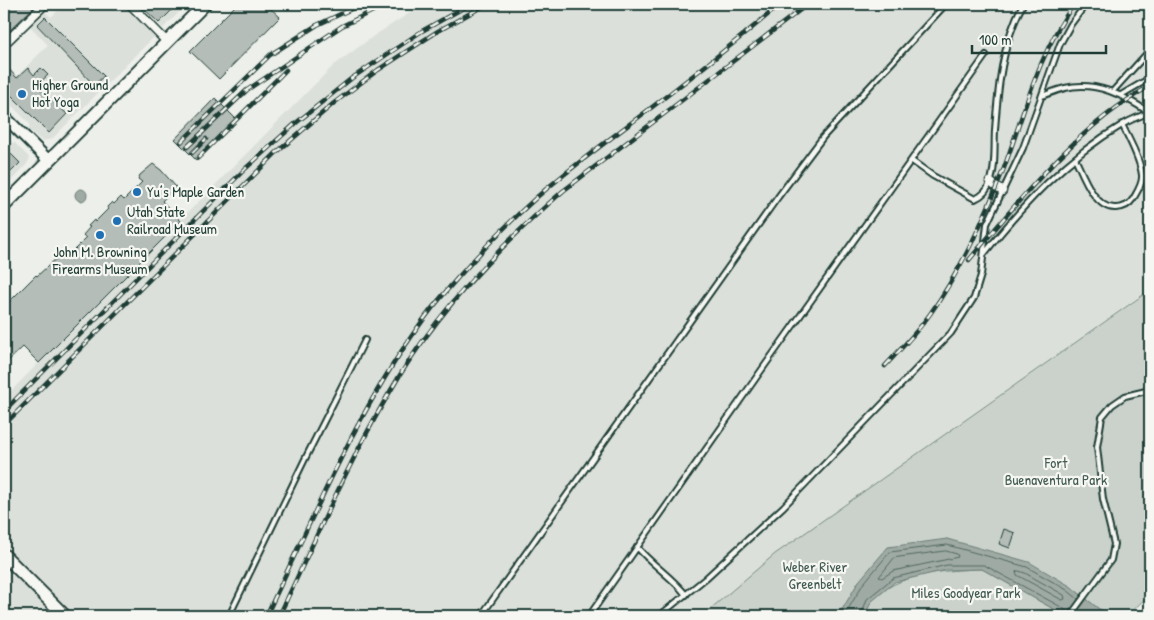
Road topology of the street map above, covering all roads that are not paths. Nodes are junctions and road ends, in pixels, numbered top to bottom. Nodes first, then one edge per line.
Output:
1 (45, 4) edge
2 (130, 4) edge
3 (205, 4) edge
4 (946, 4) edge
5 (1023, 4) edge
6 (1086, 4) edge
7 (167, 42) junction
8 (4, 44) edge
9 (1150, 50) edge
10 (986, 55) dead end
11 (1150, 78) edge
12 (1113, 91) junction
13 (1121, 95) junction
14 (1042, 96) junction
15 (1150, 113) edge
16 (4, 116) edge
17 (1122, 124) junction
18 (1075, 158) junction
19 (48, 161) junction
20 (912, 161) junction
21 (990, 182) junction
22 (1002, 191) junction
23 (4, 206) edge
24 (983, 256) junction
25 (365, 340) dead end
26 (1150, 390) edge
27 (637, 547) junction
28 (4, 555) edge
29 (686, 595) junction
30 (65, 616) edge
31 (230, 616) edge
32 (481, 616) edge
33 (589, 616) edge
34 (659, 616) edge
35 (1070, 616) edge

1 - 8 street
2 - 7 street
3 - 7 main road
4 - 32 lane
5 - 21 lane
6 - 14 lane
7 - 19 main road
9 - 12 lane
10 - 20 lane
11 - 13 lane
12 - 13 lane
12 - 14 lane
13 - 15 lane
14 - 22 lane
15 - 17 lane
16 - 19 street
17 - 18 lane
17 - 18 lane
18 - 24 lane
19 - 23 main road
20 - 21 lane
20 - 27 lane
21 - 22 street
22 - 24 lane
24 - 29 lane
25 - 31 lane
26 - 35 lane
27 - 29 lane
27 - 33 lane
28 - 30 main road
29 - 34 lane

